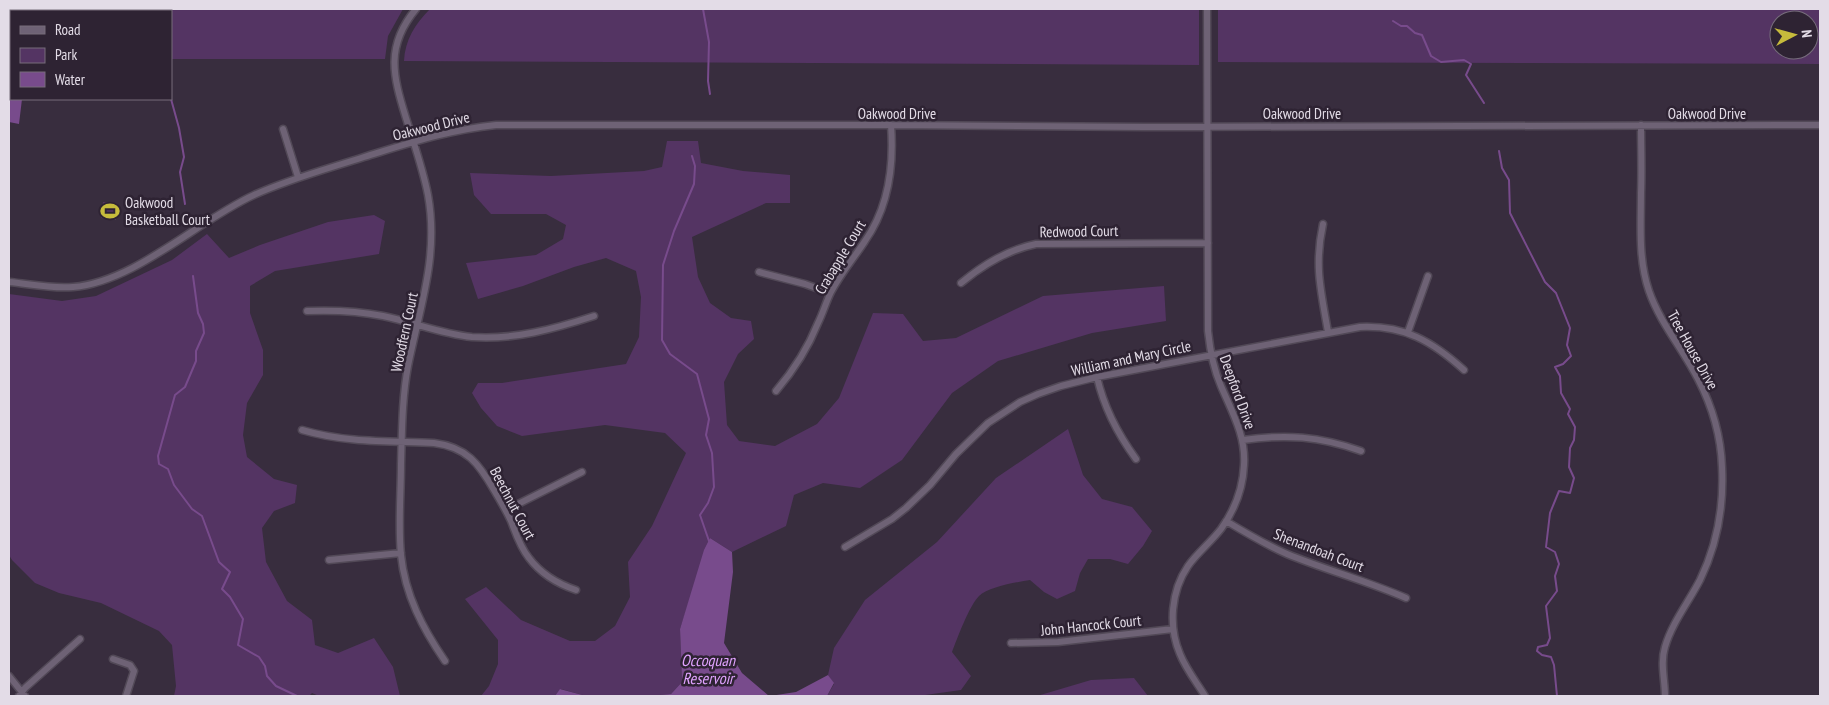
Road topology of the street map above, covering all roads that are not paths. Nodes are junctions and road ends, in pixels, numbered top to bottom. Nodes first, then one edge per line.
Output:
1 (416, 9) edge
2 (1207, 9) edge
3 (892, 125) junction
4 (1641, 125) junction
5 (1820, 125) edge
6 (1208, 126) junction
7 (283, 129) dead end
8 (413, 141) junction
9 (298, 177) junction
10 (1323, 224) dead end
11 (1208, 243) junction
12 (759, 272) dead end
13 (1428, 276) dead end
14 (9, 282) edge
15 (961, 283) dead end
16 (830, 293) junction
17 (307, 311) dead end
18 (594, 316) dead end
19 (418, 326) junction
20 (1328, 332) junction
21 (1408, 332) junction
22 (1210, 355) junction
23 (1464, 370) dead end
24 (1097, 377) junction
25 (776, 390) dead end
26 (302, 430) dead end
27 (1243, 440) junction
28 (402, 441) junction
29 (1360, 451) dead end
30 (1136, 459) dead end
31 (582, 472) dead end
32 (506, 510) junction
33 (1226, 521) junction
34 (845, 547) dead end
35 (401, 553) junction
36 (329, 560) dead end
37 (576, 590) dead end
38 (1406, 598) dead end
39 (1173, 629) junction
40 (80, 638) dead end
41 (1011, 643) dead end
42 (113, 659) dead end
43 (445, 661) dead end
44 (9, 676) edge
45 (22, 695) edge
46 (126, 696) edge
47 (1205, 696) edge
48 (1665, 696) edge

1 - 8 street, Woodfern Court
2 - 6 street, Deepford Drive
3 - 6 street, Oakwood Drive
3 - 8 street, Oakwood Drive
3 - 16 street, Crabapple Court
4 - 5 street, Oakwood Drive
4 - 6 street, Oakwood Drive
4 - 48 street, Tree House Drive
6 - 11 street, Deepford Drive
7 - 9 street
8 - 9 street, Oakwood Drive
8 - 19 street, Woodfern Court
9 - 14 street, Oakwood Drive
10 - 20 street
11 - 15 street, Redwood Court
11 - 22 street, Deepford Drive
12 - 16 street
13 - 21 street
16 - 25 street, Crabapple Court
17 - 19 street
18 - 19 street
19 - 28 street, Woodfern Court
20 - 21 street, William and Mary Circle
20 - 22 street, William and Mary Circle
21 - 23 street, William and Mary Circle
22 - 24 street, William and Mary Circle
22 - 27 street, Deepford Drive
24 - 30 street
24 - 34 street, William and Mary Circle
26 - 28 street, Beechnut Court
27 - 29 street
27 - 33 street, Deepford Drive
28 - 32 street, Beechnut Court
28 - 35 street, Woodfern Court
31 - 32 street
32 - 37 street, Beechnut Court
33 - 38 street, Shenandoah Court
33 - 39 street, Deepford Drive
35 - 36 street
35 - 43 street, Woodfern Court
39 - 41 street, John Hancock Court
39 - 47 street, Deepford Drive
40 - 45 street
42 - 46 street
44 - 45 street

